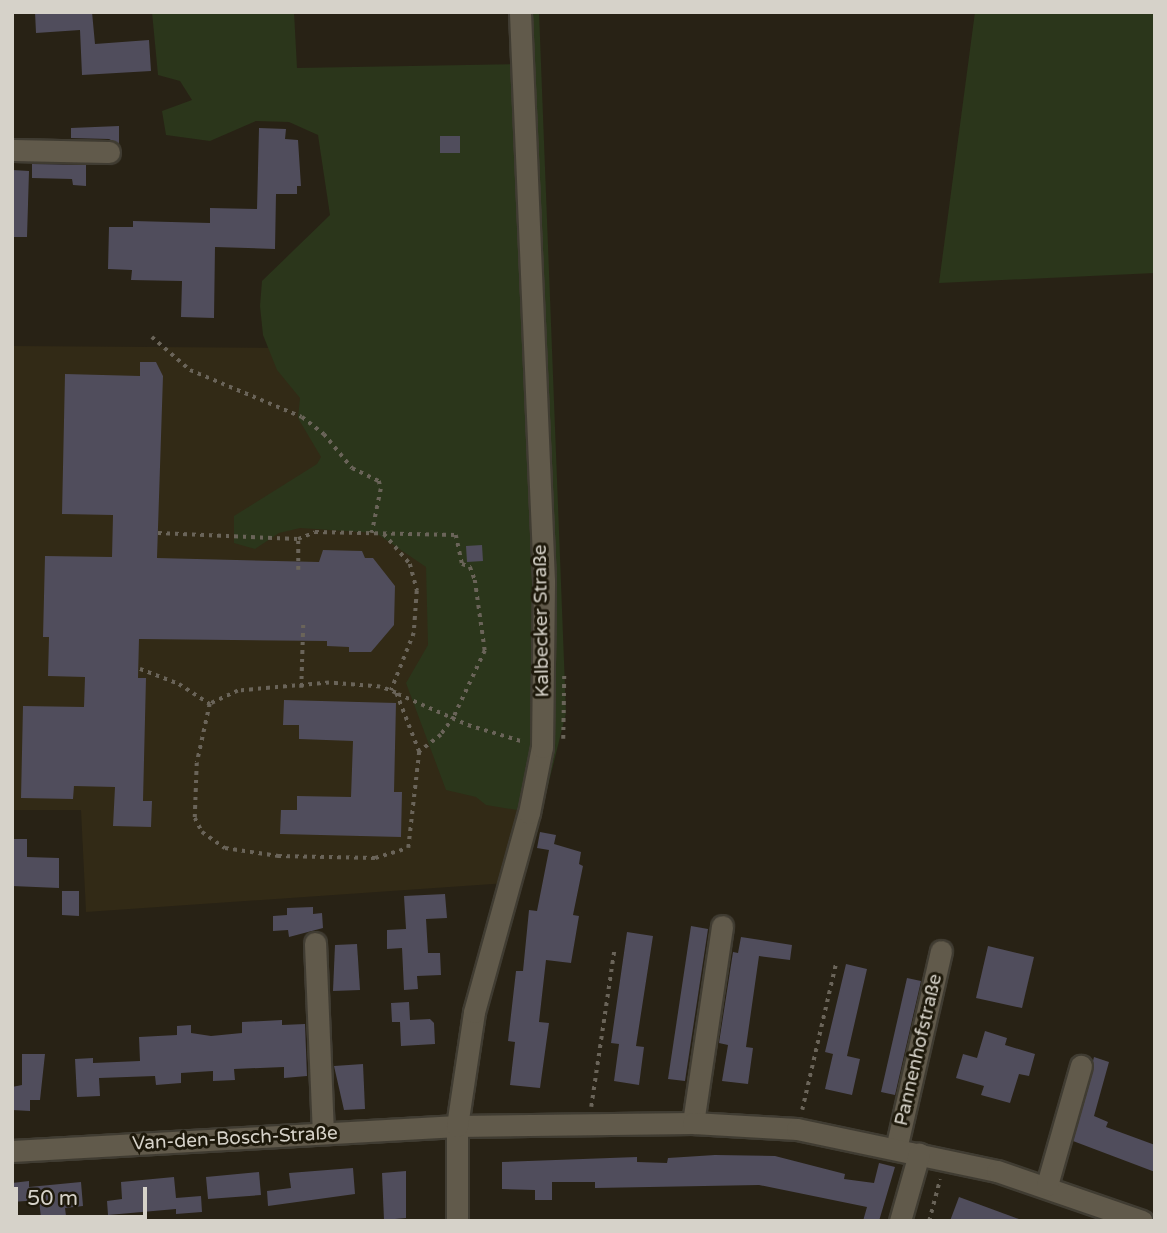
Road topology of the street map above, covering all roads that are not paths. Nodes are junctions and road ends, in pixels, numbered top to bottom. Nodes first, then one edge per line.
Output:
1 (520, 12) edge
2 (12, 150) edge
3 (109, 152) dead end
4 (722, 926) dead end
5 (315, 943) dead end
6 (941, 951) dead end
7 (1081, 1066) dead end
8 (693, 1123) junction
9 (457, 1126) junction
10 (324, 1133) junction
11 (896, 1149) junction
12 (12, 1151) edge
13 (919, 1154) junction
14 (1047, 1185) junction
15 (457, 1221) edge
16 (900, 1221) edge
17 (1142, 1221) edge

1 - 9 street, Kalbecker Straße
2 - 3 street
4 - 8 street
5 - 10 street
6 - 11 street, Pannenhofstraße
7 - 14 street
8 - 9 street, Pannenhofstraße
8 - 11 street, Pannenhofstraße
9 - 10 street, Van-den-Bosch-Straße
9 - 15 street, Kalbecker Straße
10 - 12 street, Van-den-Bosch-Straße
11 - 13 street, Pannenhofstraße
13 - 14 street, Pannenhofstraße
13 - 16 street
14 - 17 street, Pannenhofstraße

